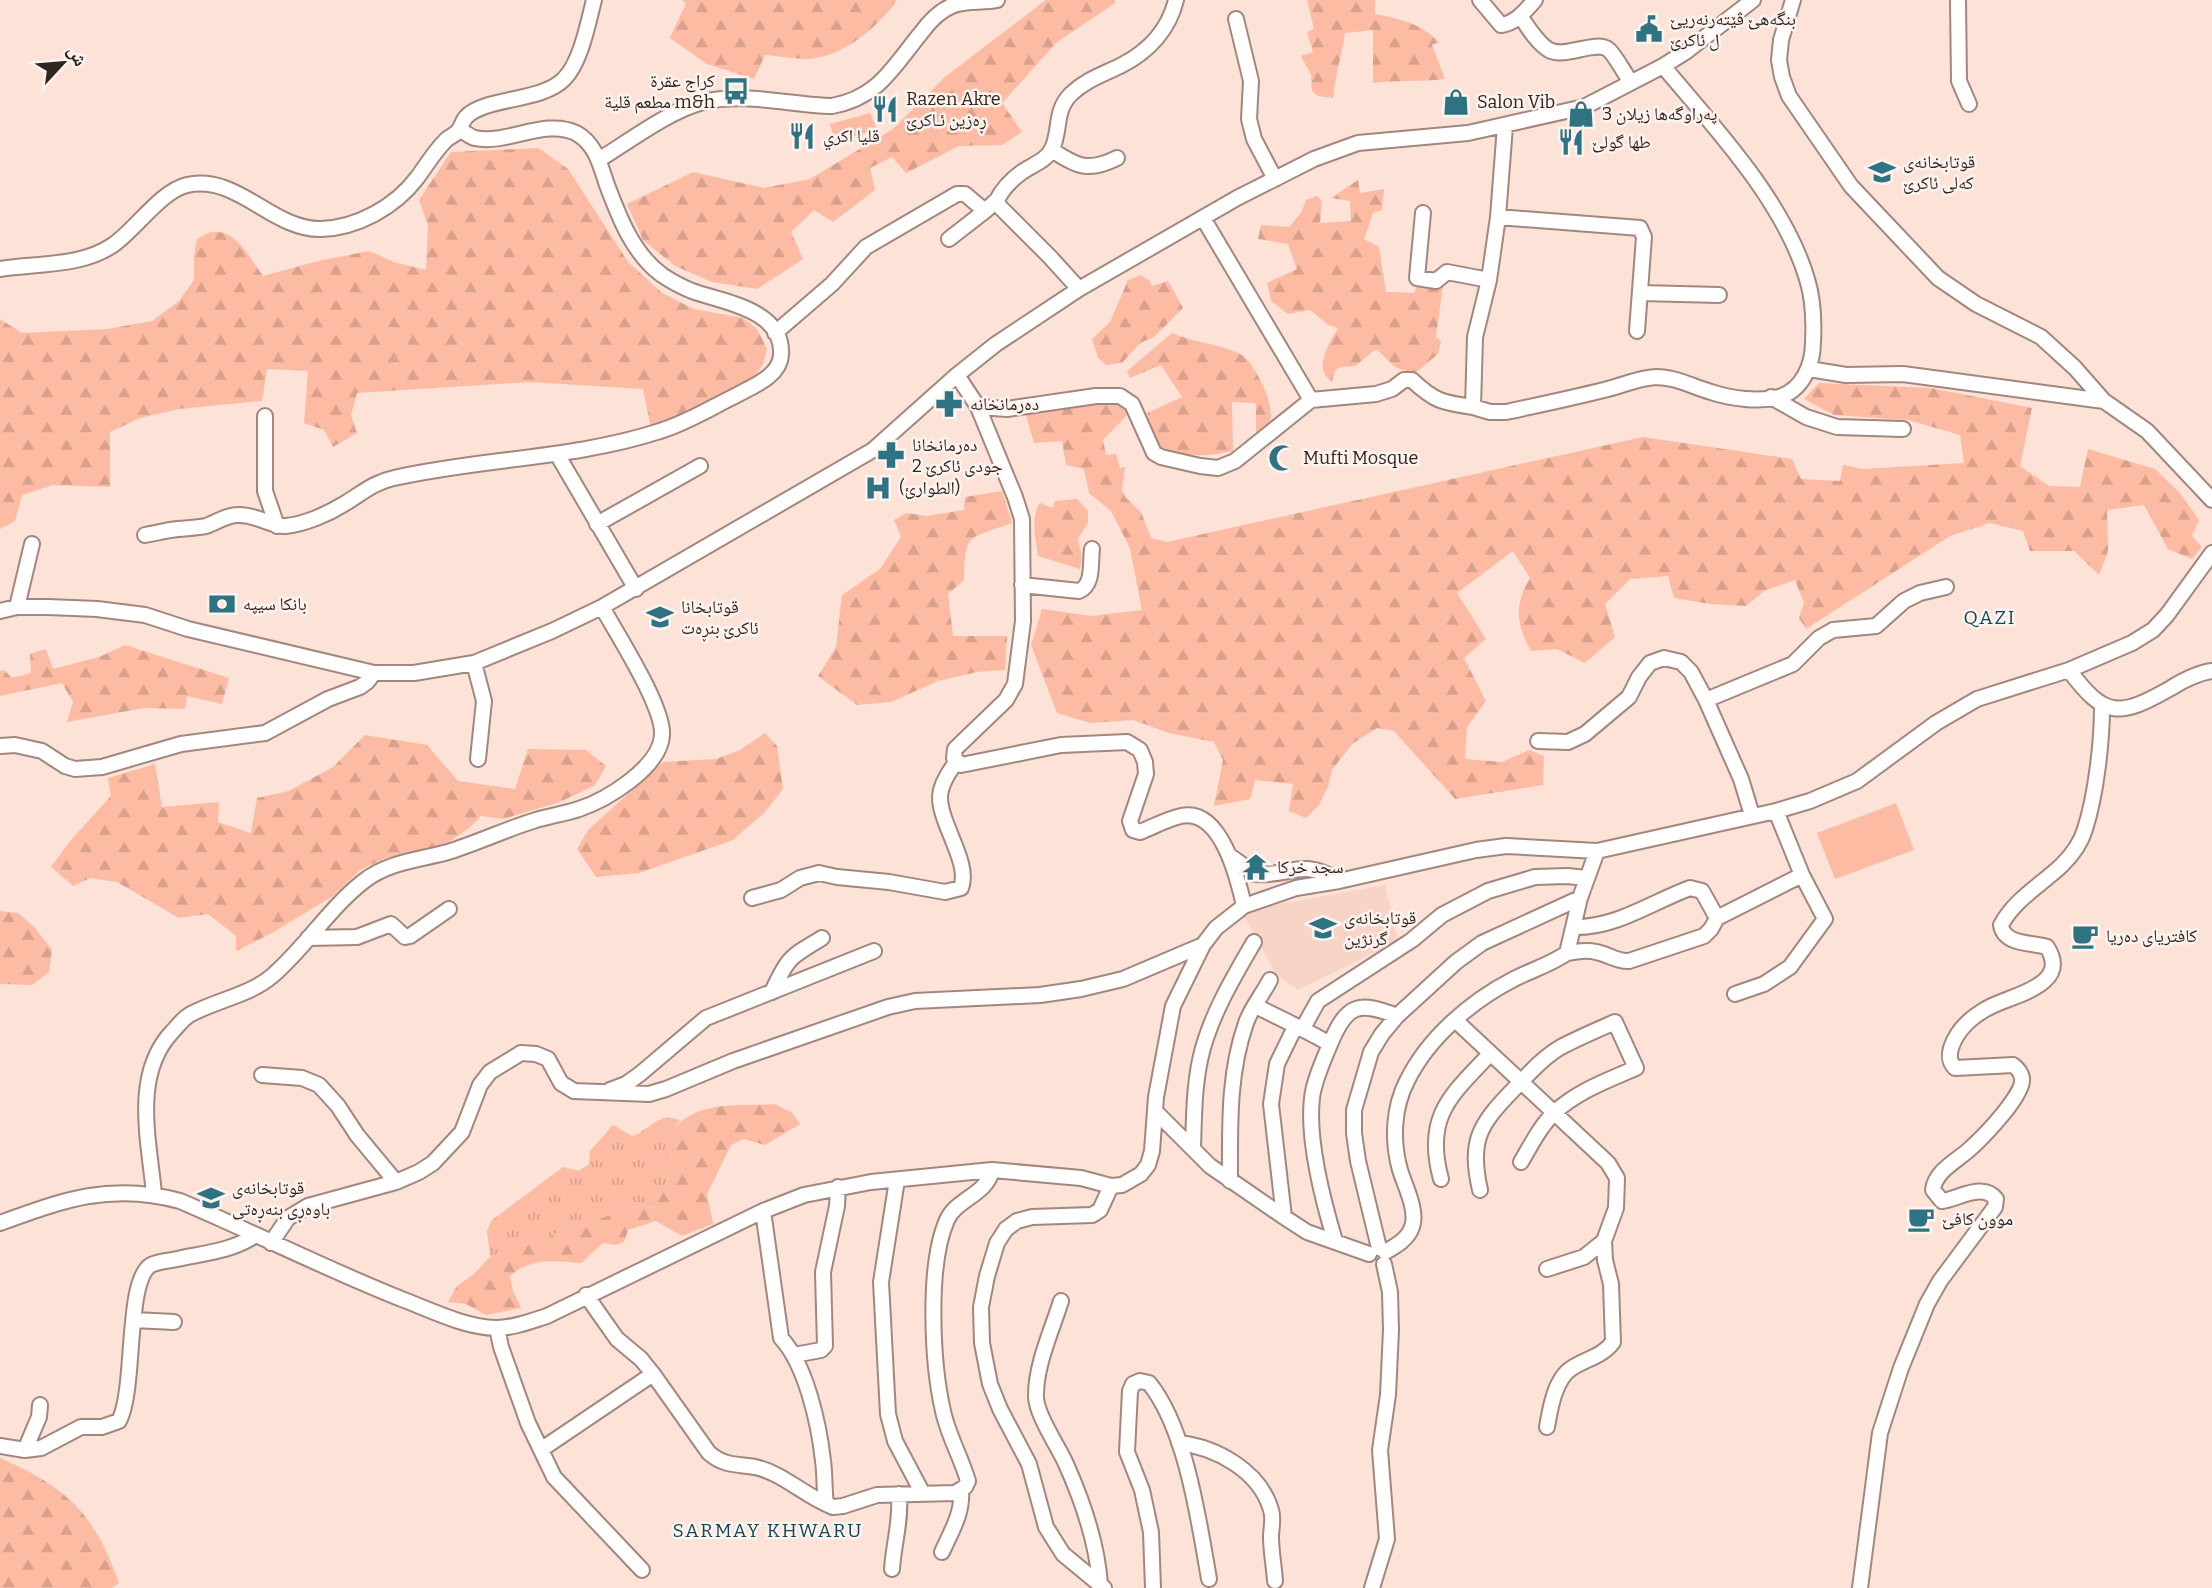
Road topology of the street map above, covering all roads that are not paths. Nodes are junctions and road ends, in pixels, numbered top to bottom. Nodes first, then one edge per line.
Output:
1 (594, 0) edge
2 (997, 0) edge
3 (1177, 0) edge
4 (1480, 0) edge
5 (1535, 0) edge
6 (1753, 0) edge
7 (1793, 0) edge
8 (1958, 0) edge
9 (1520, 16) junction
10 (1236, 19) dead end
11 (1663, 66) junction
12 (1631, 82) junction
13 (1969, 104) dead end
14 (1505, 126) junction
15 (460, 130) junction
16 (1052, 150) junction
17 (1117, 158) dead end
18 (600, 159) junction
19 (1275, 179) junction
20 (997, 200) junction
21 (985, 211) junction
22 (1423, 213) dead end
23 (1499, 217) junction
24 (1203, 218) junction
25 (948, 239) dead end
26 (0, 269) edge
27 (1489, 280) junction
28 (1079, 289) junction
29 (1640, 293) junction
30 (1719, 295) dead end
31 (1637, 331) dead end
32 (775, 333) junction
33 (1809, 369) junction
34 (957, 375) junction
35 (1771, 397) junction
36 (1311, 400) junction
37 (2104, 401) junction
38 (978, 407) junction
39 (1473, 407) junction
40 (265, 416) dead end
41 (1903, 429) dead end
42 (556, 454) junction
43 (700, 466) dead end
44 (2209, 496) edge
45 (2212, 512) edge
46 (597, 524) junction
47 (277, 526) junction
48 (145, 535) dead end
49 (32, 544) dead end
50 (1091, 550) dead end
51 (2212, 552) edge
52 (1022, 585) junction
53 (1945, 587) dead end
54 (636, 589) junction
55 (17, 607) junction
56 (602, 607) junction
57 (0, 611) edge
58 (474, 663) junction
59 (2069, 670) junction
60 (2212, 671) edge
61 (374, 673) junction
62 (1706, 700) junction
63 (2102, 706) junction
64 (1538, 741) dead end
65 (0, 746) edge
66 (478, 759) dead end
67 (957, 761) junction
68 (1776, 811) junction
69 (1752, 815) junction
70 (1597, 851) junction
71 (1230, 856) junction
72 (1802, 875) junction
73 (1587, 878) junction
74 (1339, 881) junction
75 (752, 898) dead end
76 (1580, 898) junction
77 (1244, 906) junction
78 (449, 909) dead end
79 (1717, 918) junction
80 (1574, 927) junction
81 (307, 938) junction
82 (822, 938) dead end
83 (1254, 942) dead end
84 (1203, 945) junction
85 (874, 951) dead end
86 (1567, 953) junction
87 (1270, 980) dead end
88 (772, 992) junction
89 (1735, 994) dead end
90 (1256, 1006) junction
91 (1396, 1016) junction
92 (1455, 1020) junction
93 (1299, 1027) junction
94 (1330, 1044) junction
95 (1490, 1054) junction
96 (262, 1075) dead end
97 (1521, 1083) junction
98 (602, 1093) junction
99 (1155, 1111) junction
100 (1553, 1113) junction
101 (1193, 1147) junction
102 (1521, 1162) dead end
103 (992, 1170) junction
104 (1441, 1179) dead end
105 (897, 1180) junction
106 (1230, 1181) junction
107 (396, 1182) junction
108 (1111, 1186) junction
109 (838, 1187) junction
110 (1480, 1191) dead end
111 (154, 1194) junction
112 (763, 1211) junction
113 (1284, 1217) junction
114 (0, 1223) edge
115 (254, 1236) junction
116 (1335, 1241) junction
117 (1604, 1241) junction
118 (271, 1243) junction
119 (1379, 1254) junction
120 (1547, 1269) dead end
121 (586, 1295) junction
122 (1060, 1301) dead end
123 (134, 1320) junction
124 (174, 1322) dead end
125 (498, 1328) junction
126 (794, 1355) junction
127 (653, 1374) junction
128 (40, 1405) dead end
129 (1547, 1427) dead end
130 (1179, 1443) junction
131 (0, 1447) edge
132 (542, 1449) junction
133 (25, 1450) junction
134 (961, 1491) junction
135 (922, 1492) junction
136 (899, 1494) junction
137 (827, 1504) junction
138 (942, 1552) dead end
139 (892, 1569) dead end
140 (642, 1570) dead end
141 (1209, 1579) dead end
142 (1275, 1581) dead end
143 (1102, 1586) edge
144 (1153, 1588) edge
145 (1372, 1588) edge
146 (1860, 1588) edge

1 - 15 street
2 - 18 street
3 - 16 street
4 - 9 street
5 - 9 street
6 - 11 street
7 - 37 street
8 - 13 street
9 - 12 street
10 - 19 street
11 - 12 street
11 - 33 street
12 - 14 street
14 - 19 street
14 - 23 street
15 - 18 street
15 - 26 street
16 - 17 street
16 - 20 street
18 - 32 street
19 - 24 street
20 - 21 street
20 - 28 street
21 - 25 street
21 - 32 street
22 - 27 street
23 - 27 street
23 - 29 street
24 - 28 street
24 - 36 street
27 - 39 street
28 - 34 street
29 - 30 street
29 - 31 street
32 - 42 street
33 - 35 street
33 - 37 street
34 - 38 street
34 - 54 street
35 - 39 street
35 - 41 street
36 - 38 street
36 - 39 street
37 - 44 street
38 - 52 street
40 - 47 street
42 - 46 street
42 - 47 street
43 - 46 street
44 - 45 street
46 - 54 street
47 - 48 street
49 - 55 street
50 - 52 street
51 - 59 street
52 - 67 street
53 - 62 street
54 - 56 street
55 - 57 street
55 - 61 street
56 - 58 street
56 - 81 street
58 - 61 street
58 - 66 street
59 - 63 street
59 - 68 street
60 - 63 street
61 - 65 street
62 - 64 street
62 - 69 street
63 - 146 street
67 - 71 street
67 - 75 street
68 - 69 street
68 - 72 street
69 - 70 street
70 - 73 street
70 - 74 street
71 - 74 street
71 - 77 street
72 - 79 street
72 - 89 street
73 - 76 street
73 - 93 street
74 - 77 street
76 - 80 street
76 - 91 street
77 - 84 street
78 - 81 street
79 - 80 street
79 - 86 street
80 - 86 street
81 - 111 street
82 - 88 street
83 - 101 street
84 - 98 street
84 - 99 street
85 - 88 street
86 - 92 street
87 - 90 street
88 - 98 street
90 - 93 street
90 - 106 street
91 - 94 street
91 - 119 street
92 - 95 street
92 - 119 street
93 - 94 street
93 - 113 street
94 - 116 street
95 - 97 street
95 - 104 street
96 - 107 street
97 - 100 street
97 - 100 street
97 - 110 street
98 - 107 street
99 - 101 street
99 - 108 street
100 - 102 street
100 - 117 street
101 - 106 street
103 - 105 street
103 - 108 street
103 - 134 street
105 - 109 street
105 - 135 street
106 - 113 street
107 - 118 street
108 - 143 street
109 - 112 street
109 - 126 street
111 - 114 street
111 - 115 street
112 - 121 street
112 - 126 street
113 - 116 street
115 - 118 street
115 - 123 street
116 - 119 street
117 - 120 street
117 - 129 street
118 - 125 street
119 - 145 street
121 - 125 street
121 - 127 street
122 - 143 street
123 - 124 street
123 - 133 street
125 - 132 street
126 - 137 street
127 - 132 street
127 - 137 street
128 - 133 street
130 - 141 street
130 - 142 street
130 - 144 street
131 - 133 street
132 - 140 street
134 - 135 street
134 - 138 street
135 - 136 street
136 - 137 street
136 - 139 street

